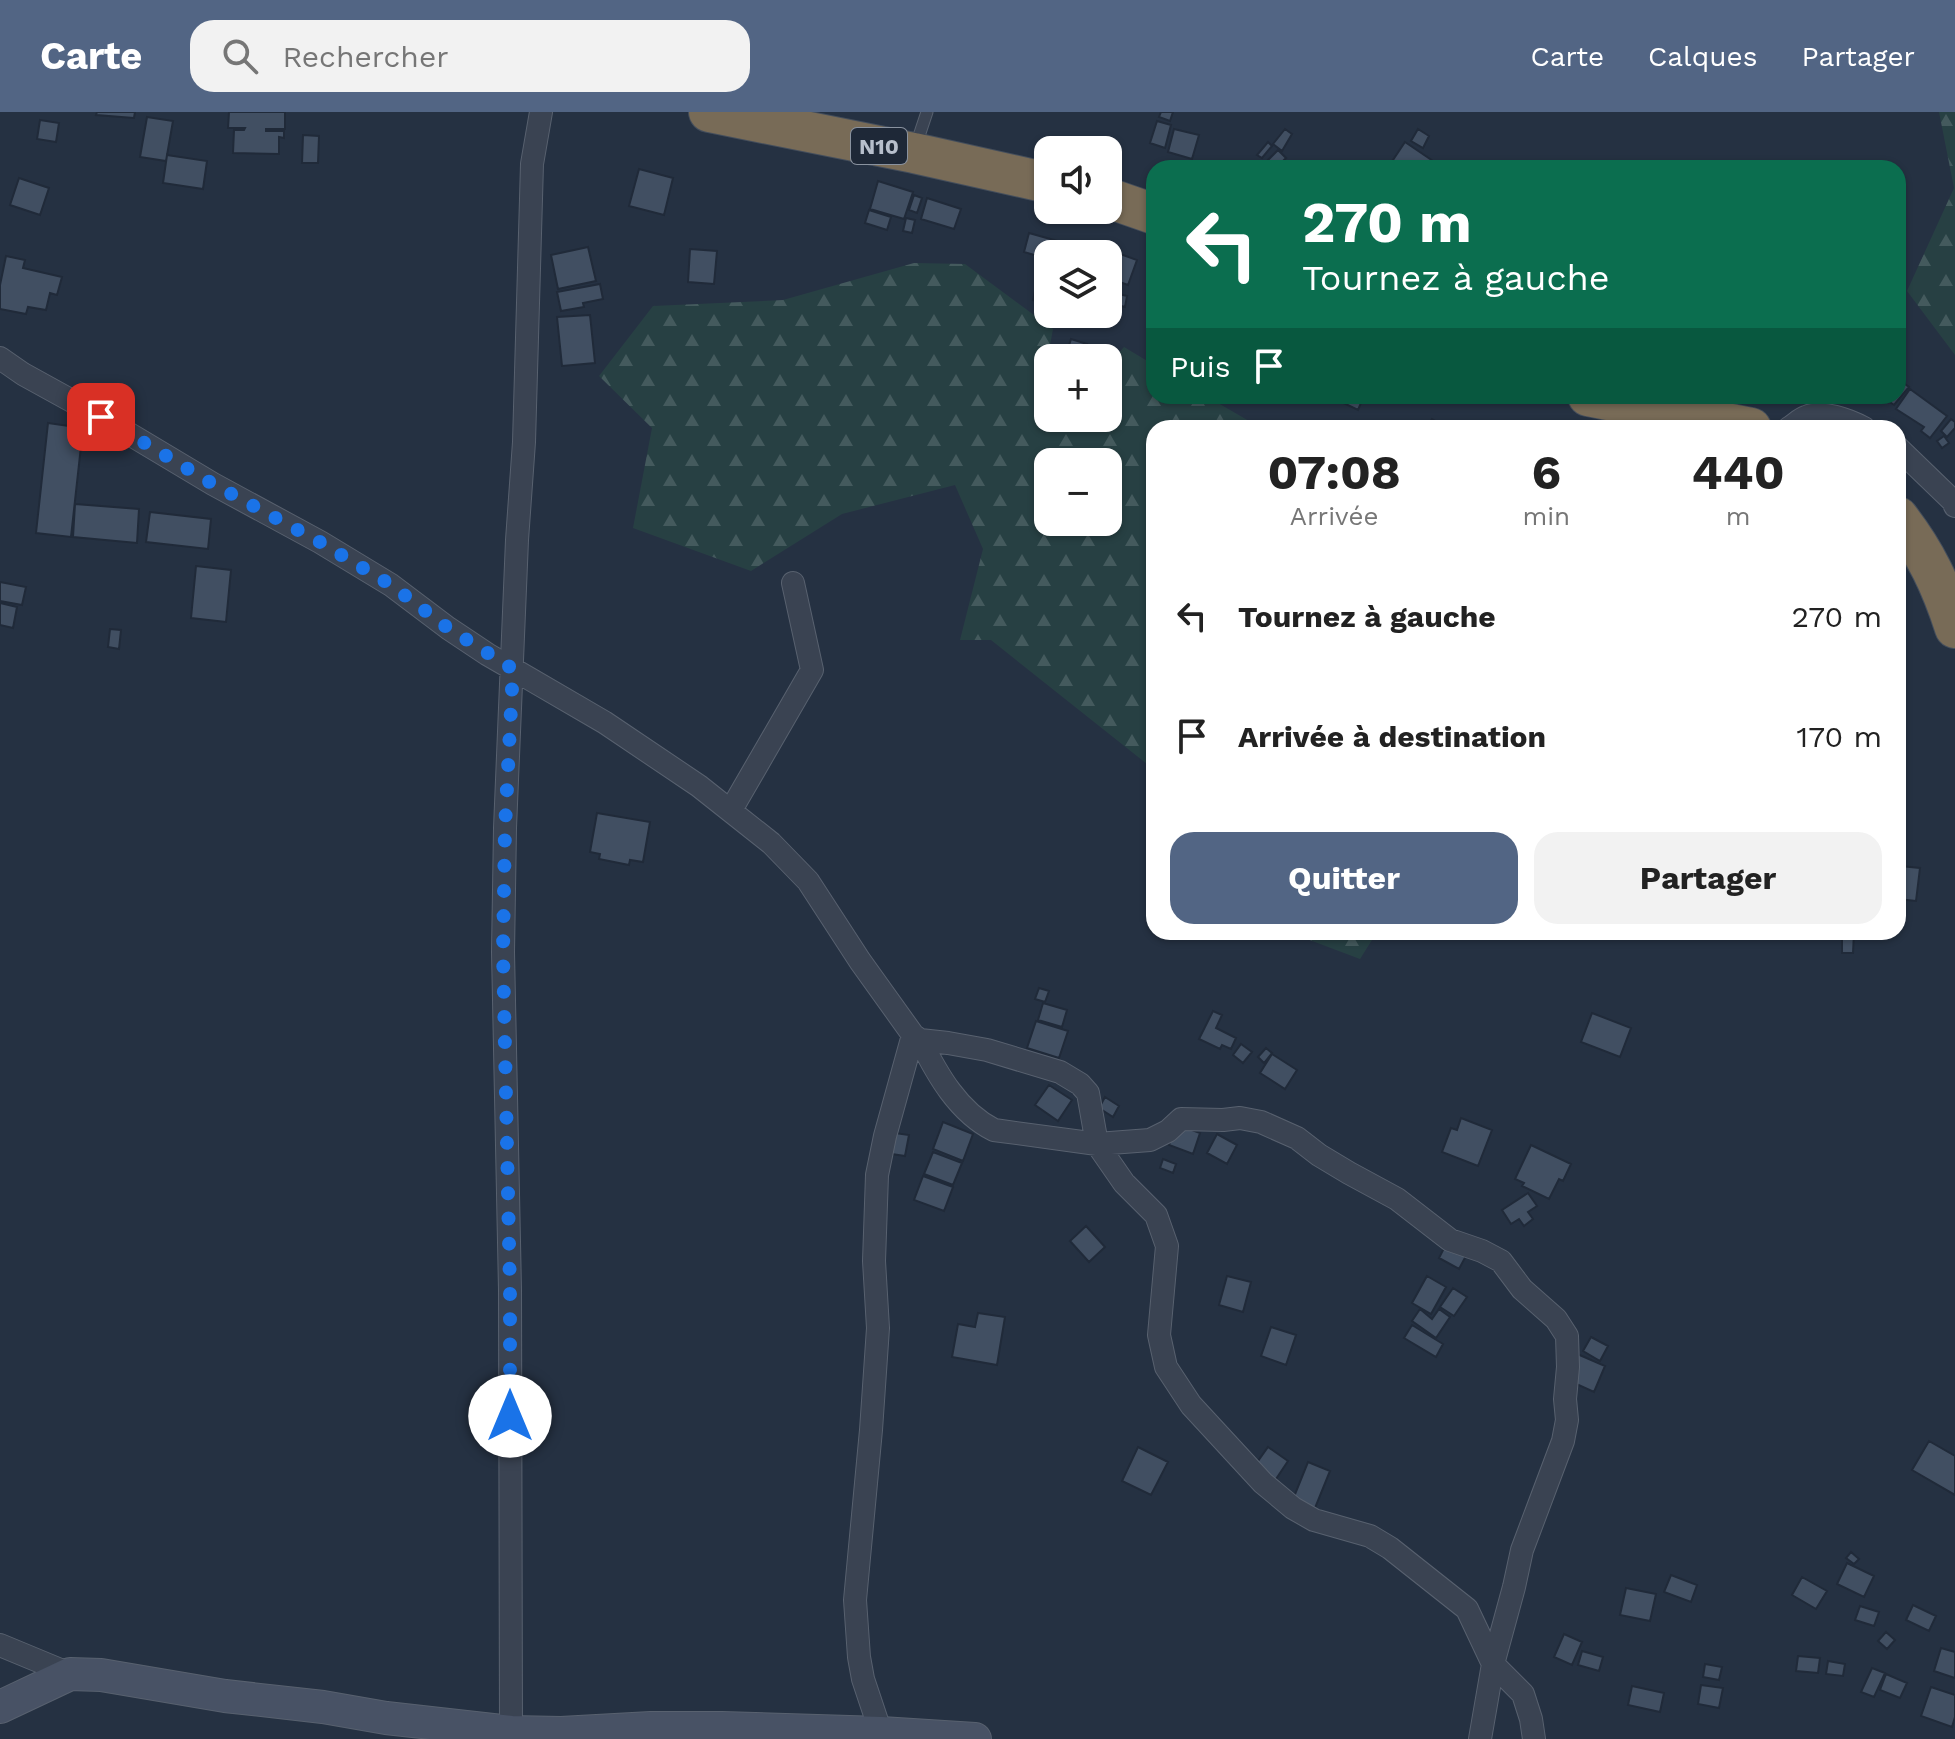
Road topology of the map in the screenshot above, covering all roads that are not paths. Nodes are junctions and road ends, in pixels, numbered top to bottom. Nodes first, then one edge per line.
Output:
1 (541, 112) edge
2 (709, 112) edge
3 (927, 112) edge
4 (914, 153) junction
5 (1034, 180) edge
6 (1122, 203) edge
7 (1146, 211) edge
8 (0, 358) edge
9 (1629, 404) edge
10 (1710, 420) edge
11 (1801, 420) edge
12 (1845, 420) edge
13 (1906, 456) edge
14 (1955, 506) edge
15 (1906, 528) edge
16 (793, 583) dead end
17 (1955, 628) edge
18 (513, 669) junction
19 (731, 810) junction
20 (916, 1037) junction
21 (1097, 1144) junction
22 (0, 1645) edge
23 (1493, 1664) junction
24 (70, 1674) junction
25 (0, 1707) edge
26 (511, 1732) junction
27 (881, 1733) junction
28 (975, 1739) edge
29 (1480, 1739) edge
30 (1534, 1739) edge

1 - 18 street
2 - 4 highway, N10
3 - 4 lane
4 - 5 highway, N10
6 - 7 highway
8 - 18 street
9 - 10 highway
11 - 12 street
13 - 14 street
15 - 17 highway
16 - 19 street
18 - 19 street
18 - 26 street
19 - 20 street
20 - 21 street
20 - 21 street
20 - 27 street
21 - 23 street
21 - 23 street
22 - 24 street
23 - 29 street
23 - 30 street
24 - 25 street
24 - 26 street
26 - 27 street
27 - 28 street

